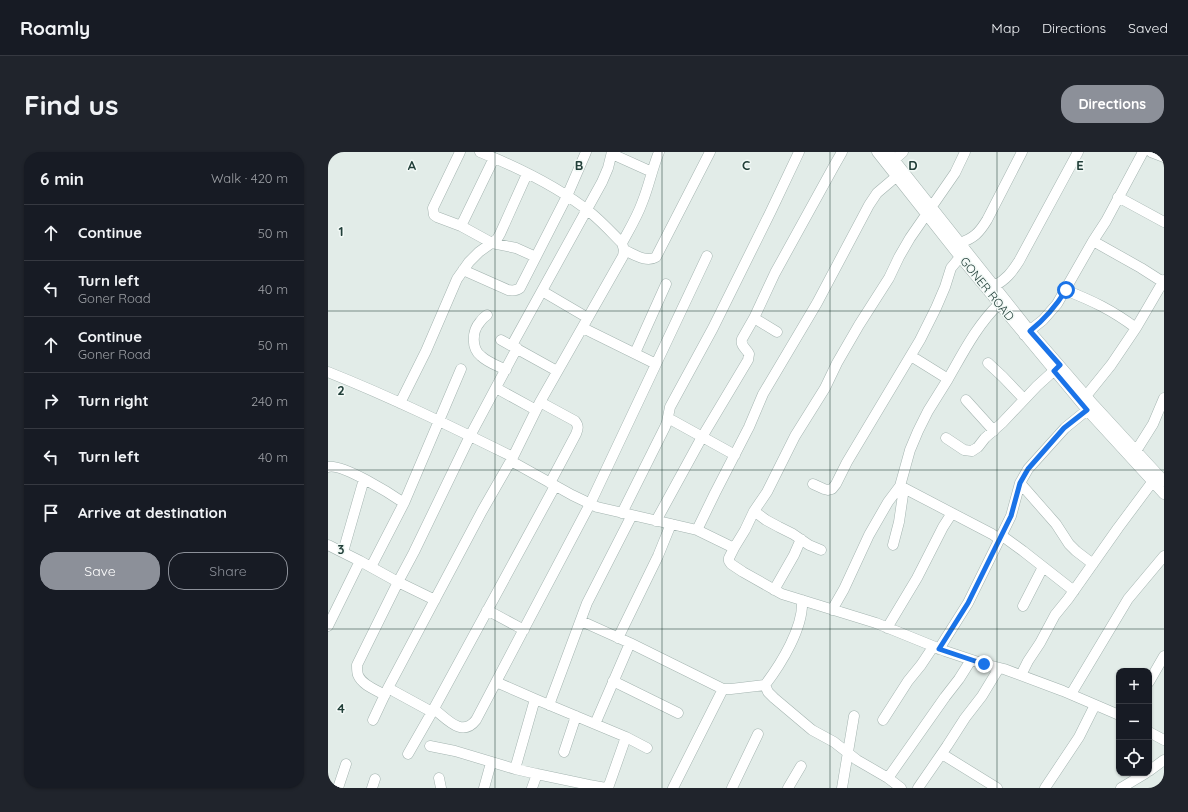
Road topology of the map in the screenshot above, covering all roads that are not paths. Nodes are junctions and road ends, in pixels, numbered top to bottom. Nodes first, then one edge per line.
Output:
1 (460, 152) edge
2 (480, 152) edge
3 (586, 152) edge
4 (659, 152) edge
5 (710, 152) edge
6 (799, 152) edge
7 (842, 152) edge
8 (877, 152) edge
9 (888, 152) edge
10 (903, 152) edge
11 (965, 152) edge
12 (1022, 152) edge
13 (1078, 152) edge
14 (1143, 152) edge
15 (1150, 152) edge
16 (612, 153) edge
17 (1163, 155) edge
18 (494, 158) junction
19 (894, 160) junction
20 (652, 172) junction
21 (527, 174) junction
22 (897, 176) junction
23 (567, 196) junction
24 (1118, 197) junction
25 (587, 210) junction
26 (929, 210) junction
27 (1164, 222) edge
28 (460, 226) junction
29 (1093, 241) junction
30 (492, 242) junction
31 (960, 243) junction
32 (623, 246) junction
33 (536, 256) junction
34 (707, 256) dead end
35 (960, 257) junction
36 (462, 270) junction
37 (1163, 281) edge
38 (666, 284) dead end
39 (994, 286) junction
40 (1066, 290) junction
41 (542, 291) junction
42 (999, 304) junction
43 (487, 315) dead end
44 (588, 318) junction
45 (754, 318) junction
46 (583, 328) junction
47 (1136, 328) junction
48 (777, 332) dead end
49 (1027, 333) junction
50 (501, 340) dead end
51 (515, 347) junction
52 (635, 353) junction
53 (910, 356) junction
54 (988, 363) dead end
55 (656, 364) junction
56 (1057, 368) junction
57 (461, 369) dead end
58 (506, 370) junction
59 (557, 371) junction
60 (328, 372) edge
61 (948, 379) junction
62 (496, 388) junction
63 (1086, 396) junction
64 (1164, 398) edge
65 (1024, 399) junction
66 (966, 400) dead end
67 (400, 404) junction
68 (538, 406) junction
69 (1091, 407) junction
70 (668, 418) junction
71 (439, 421) junction
72 (994, 431) junction
73 (470, 436) junction
74 (702, 437) junction
75 (946, 438) dead end
76 (1133, 454) junction
77 (735, 455) junction
78 (512, 459) junction
79 (328, 467) edge
80 (364, 479) junction
81 (1153, 481) junction
82 (1164, 481) edge
83 (1020, 483) junction
84 (552, 484) junction
85 (813, 484) dead end
86 (902, 487) junction
87 (1164, 494) edge
88 (404, 503) junction
89 (590, 504) junction
90 (754, 511) junction
91 (952, 513) junction
92 (627, 514) junction
93 (656, 521) junction
94 (671, 524) junction
95 (697, 530) junction
96 (1000, 537) junction
97 (800, 539) junction
98 (892, 544) dead end
99 (328, 545) edge
100 (734, 548) junction
101 (821, 550) dead end
102 (343, 552) junction
103 (1164, 556) edge
104 (360, 561) junction
105 (1093, 564) junction
106 (371, 567) junction
107 (1044, 567) junction
108 (398, 582) junction
109 (774, 590) junction
110 (1074, 591) junction
111 (436, 600) junction
112 (802, 600) junction
113 (1022, 606) dead end
114 (487, 610) junction
115 (832, 610) junction
116 (581, 621) junction
117 (328, 626) edge
118 (887, 628) junction
119 (524, 630) junction
120 (618, 638) junction
121 (630, 643) junction
122 (936, 648) junction
123 (1164, 656) edge
124 (971, 660) junction
125 (999, 668) junction
126 (1021, 676) junction
127 (1152, 677) edge
128 (613, 681) junction
129 (496, 682) junction
130 (765, 685) junction
131 (723, 689) junction
132 (387, 691) junction
133 (1071, 694) junction
134 (535, 700) junction
135 (549, 705) junction
136 (1095, 705) junction
137 (433, 710) junction
138 (678, 713) dead end
139 (1116, 714) edge
140 (576, 716) junction
141 (854, 716) dead end
142 (373, 720) dead end
143 (883, 720) dead end
144 (595, 724) junction
145 (758, 734) dead end
146 (1152, 734) edge
147 (626, 737) junction
148 (1164, 740) edge
149 (430, 746) dead end
150 (647, 748) dead end
151 (564, 752) dead end
152 (848, 752) junction
153 (408, 754) dead end
154 (942, 754) junction
155 (1164, 760) edge
156 (491, 763) junction
157 (346, 764) dead end
158 (801, 766) dead end
159 (515, 769) junction
160 (1152, 769) edge
161 (537, 774) junction
162 (1141, 776) edge
163 (888, 778) junction
164 (588, 786) edge
165 (338, 788) edge
166 (484, 788) edge
167 (532, 788) edge
168 (607, 788) edge
169 (672, 788) edge
170 (732, 788) edge
171 (788, 788) edge
172 (842, 788) edge
173 (901, 788) edge
174 (918, 788) edge
175 (997, 788) edge
176 (1045, 788) edge
177 (1122, 788) edge

1 - 28 street
2 - 18 street
3 - 23 street
4 - 20 street
5 - 32 street
6 - 70 street
7 - 45 street
8 - 22 street, GONER ROAD
9 - 19 street, GONER ROAD
10 - 19 street
11 - 26 street
12 - 31 street
13 - 39 street
14 - 24 street
15 - 17 street
16 - 20 street
16 - 25 street
18 - 21 street
18 - 28 street
19 - 26 street, GONER ROAD
20 - 32 street
21 - 23 street
21 - 30 street
22 - 26 street, GONER ROAD
22 - 77 street
23 - 25 street
23 - 33 street
24 - 27 street
24 - 29 street
25 - 32 street
25 - 41 street
26 - 31 street, GONER ROAD
26 - 35 street, GONER ROAD
26 - 90 street
28 - 30 street
29 - 37 street
29 - 40 street
30 - 33 street
30 - 36 street
31 - 39 street, GONER ROAD
32 - 44 street
33 - 36 street
34 - 55 street
35 - 42 street, GONER ROAD
35 - 53 street
36 - 67 street
37 - 47 street
38 - 52 street
39 - 49 street, GONER ROAD
40 - 47 street
40 - 49 street
41 - 44 street
41 - 51 street
42 - 49 street, GONER ROAD
42 - 61 street
43 - 58 street
44 - 46 street
45 - 48 street
45 - 74 street
46 - 52 street
46 - 59 street
47 - 63 street
49 - 56 street, GONER ROAD
50 - 51 street
51 - 58 street
51 - 59 street
52 - 55 street
53 - 61 street
53 - 85 street
54 - 65 street
55 - 89 street
56 - 63 street, GONER ROAD
56 - 65 street
56 - 69 street, GONER ROAD
57 - 71 street
58 - 62 street
59 - 68 street
60 - 67 street
61 - 86 street
62 - 68 street
62 - 73 street
63 - 69 street, GONER ROAD
64 - 76 street
65 - 72 street
66 - 72 street
67 - 71 street
68 - 78 street
68 - 84 street
69 - 76 street, GONER ROAD
69 - 83 street
70 - 74 street
70 - 92 street
71 - 73 street
71 - 88 street
72 - 75 street
73 - 78 street
73 - 108 street
74 - 77 street
74 - 93 street
76 - 81 street, GONER ROAD
76 - 82 street, GONER ROAD
77 - 95 street
78 - 84 street
78 - 111 street
79 - 80 street
80 - 88 street
80 - 102 street
81 - 87 street, GONER ROAD
81 - 105 street
83 - 96 street
83 - 105 street
84 - 89 street
84 - 114 street
86 - 91 street
86 - 98 street
86 - 115 street
88 - 106 street
89 - 92 street
89 - 119 street
90 - 97 street
90 - 100 street
91 - 96 street
91 - 118 street
92 - 93 street
92 - 116 street
93 - 94 street
94 - 95 street
94 - 120 street
95 - 100 street
96 - 107 street
96 - 122 street
97 - 101 street
97 - 109 street
99 - 102 street
100 - 109 street
102 - 104 street
103 - 133 street
104 - 106 street
104 - 117 street
105 - 110 street
106 - 108 street
107 - 110 street
107 - 113 street
108 - 111 street
108 - 132 street
109 - 112 street
110 - 126 street
111 - 132 street
112 - 115 street
112 - 130 street
114 - 119 street
114 - 137 street
115 - 118 street
116 - 120 street
116 - 135 street
118 - 122 street
119 - 129 street
120 - 121 street
121 - 128 street
121 - 131 street
122 - 124 street
122 - 143 street
123 - 127 street
124 - 125 street
124 - 163 street
125 - 126 street
125 - 154 street
126 - 133 street
128 - 138 street
128 - 144 street
129 - 134 street
129 - 137 street
130 - 131 street
130 - 152 street
131 - 169 street
132 - 137 street
132 - 142 street
133 - 136 street
134 - 135 street
134 - 159 street
135 - 140 street
136 - 139 street
136 - 176 street
137 - 153 street
140 - 144 street
140 - 151 street
141 - 152 street
144 - 147 street
145 - 170 street
146 - 148 street
147 - 150 street
147 - 168 street
149 - 156 street
152 - 163 street
152 - 172 street
154 - 174 street
154 - 175 street
155 - 160 street
156 - 159 street
156 - 166 street
157 - 165 street
158 - 171 street
159 - 161 street
161 - 164 street
161 - 167 street
162 - 177 street
163 - 173 street
164 - 168 street

